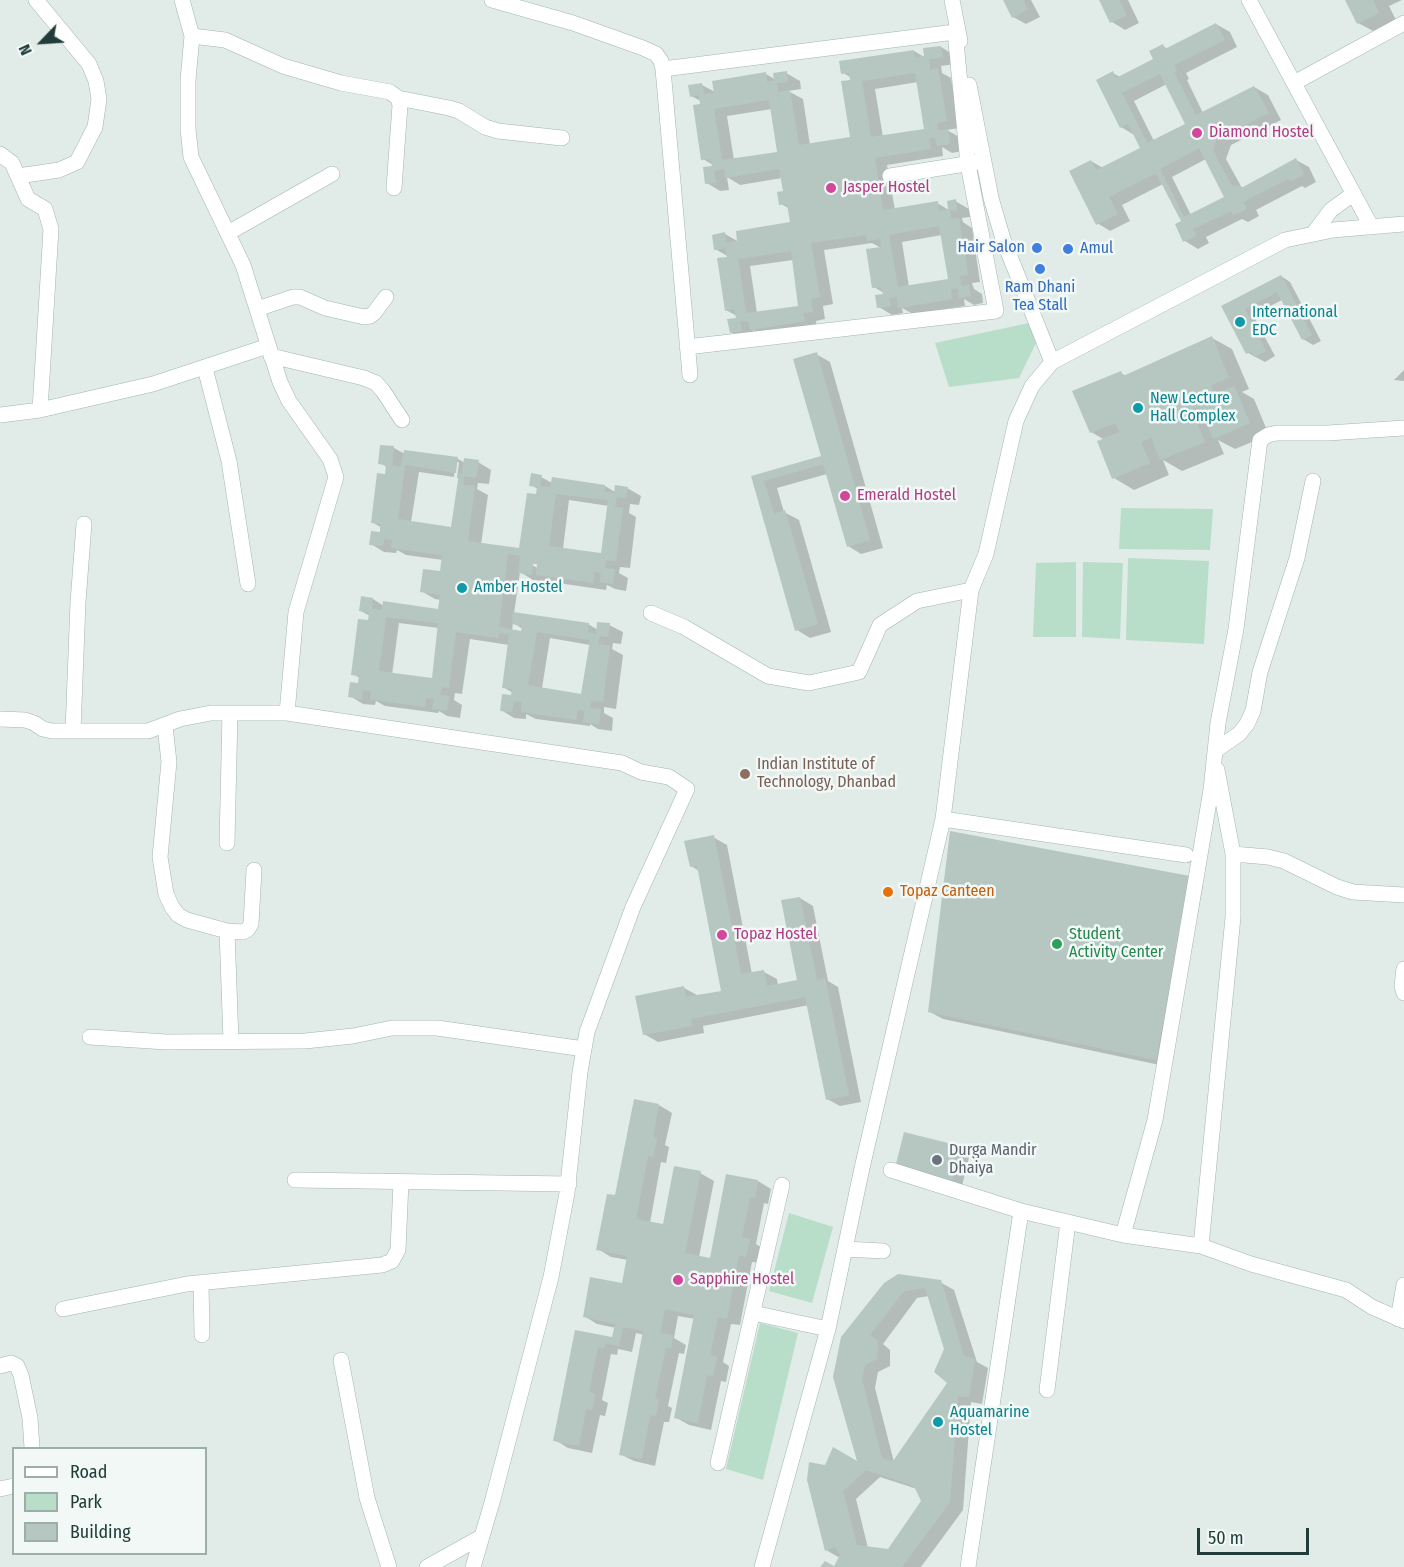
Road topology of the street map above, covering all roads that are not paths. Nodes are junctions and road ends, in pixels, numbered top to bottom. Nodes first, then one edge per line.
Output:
1 (36, 0) edge
2 (182, 0) edge
3 (492, 0) edge
4 (952, 0) edge
5 (1249, 0) edge
6 (1404, 23) edge
7 (192, 36) junction
8 (663, 69) junction
9 (1294, 83) junction
10 (398, 98) junction
11 (562, 138) dead end
12 (0, 154) edge
13 (984, 161) junction
14 (968, 164) junction
15 (332, 174) dead end
16 (18, 176) junction
17 (890, 176) dead end
18 (394, 188) dead end
19 (1353, 194) junction
20 (1404, 224) edge
21 (1371, 226) junction
22 (228, 233) junction
23 (1313, 234) junction
24 (386, 297) dead end
25 (257, 309) junction
26 (687, 347) junction
27 (270, 351) junction
28 (1052, 362) junction
29 (205, 368) junction
30 (690, 375) dead end
31 (40, 410) junction
32 (0, 415) edge
33 (402, 420) dead end
34 (1404, 428) edge
35 (1313, 481) dead end
36 (84, 524) dead end
37 (248, 584) dead end
38 (971, 590) junction
39 (651, 613) dead end
40 (230, 713) junction
41 (287, 713) junction
42 (0, 719) edge
43 (165, 726) junction
44 (74, 731) junction
45 (1216, 754) junction
46 (943, 819) junction
47 (228, 843) dead end
48 (1233, 854) junction
49 (1186, 855) dead end
50 (254, 870) dead end
51 (1404, 895) edge
52 (227, 931) junction
53 (1404, 969) edge
54 (1404, 993) edge
55 (90, 1037) dead end
56 (231, 1041) junction
57 (584, 1049) junction
58 (891, 1170) dead end
59 (295, 1180) dead end
60 (401, 1182) junction
61 (568, 1184) junction
62 (782, 1185) dead end
63 (1021, 1211) junction
64 (1068, 1222) junction
65 (1124, 1235) junction
66 (1201, 1246) junction
67 (845, 1249) junction
68 (883, 1251) dead end
69 (201, 1283) junction
70 (1404, 1286) edge
71 (63, 1309) dead end
72 (753, 1313) junction
73 (1401, 1320) edge
74 (828, 1329) junction
75 (202, 1335) dead end
76 (341, 1360) dead end
77 (0, 1366) edge
78 (1047, 1390) dead end
79 (32, 1447) edge
80 (718, 1463) dead end
81 (481, 1537) junction
82 (389, 1567) edge
83 (427, 1567) edge
84 (473, 1567) edge
85 (762, 1567) edge
86 (968, 1567) edge

1 - 16 street
2 - 7 street
3 - 8 street
4 - 13 street
5 - 9 street
6 - 9 street
7 - 10 street
7 - 22 street
8 - 14 street
8 - 26 street
9 - 19 street
10 - 11 street
10 - 18 street
12 - 16 street
13 - 14 street
13 - 28 street
14 - 17 street
14 - 26 street
15 - 22 street
16 - 31 street
19 - 21 street
19 - 23 street
20 - 21 street
21 - 23 street
22 - 25 street
23 - 28 street
24 - 25 street
25 - 27 street
26 - 30 street
27 - 29 street
27 - 33 street
27 - 41 street
28 - 38 street
29 - 31 street
29 - 37 street
31 - 32 street
34 - 45 street
35 - 45 street
36 - 44 street
38 - 39 street
38 - 46 street
40 - 41 street
40 - 43 street
40 - 47 street
41 - 57 street
42 - 44 street
43 - 44 street
43 - 52 street
45 - 48 street
45 - 65 street
46 - 49 street
46 - 67 street
48 - 51 street
48 - 66 street
50 - 52 street
52 - 56 street
53 - 54 street
55 - 56 street
56 - 57 street
57 - 61 street
58 - 63 street
59 - 60 street
60 - 61 street
60 - 69 street
61 - 81 street
62 - 72 street
63 - 64 street
63 - 86 street
64 - 65 street
64 - 78 street
65 - 66 street
66 - 73 street
67 - 68 street
67 - 74 street
69 - 71 street
69 - 75 street
70 - 73 street
72 - 74 street
72 - 80 street
74 - 85 street
76 - 82 street
77 - 79 street
81 - 83 street
81 - 84 street

